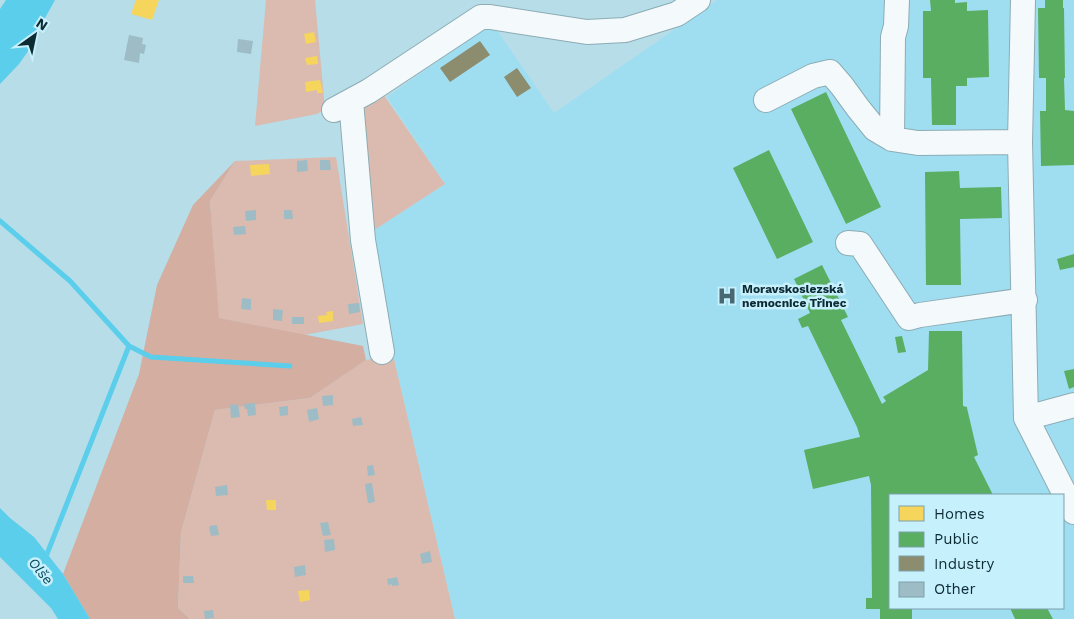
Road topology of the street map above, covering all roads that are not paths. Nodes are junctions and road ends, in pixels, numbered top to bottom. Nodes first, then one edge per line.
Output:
1 (698, 0) edge
2 (897, 0) edge
3 (1023, 0) edge
4 (766, 100) dead end
5 (892, 139) junction
6 (1020, 142) junction
7 (848, 243) dead end
8 (1025, 300) junction
9 (382, 352) dead end
10 (1074, 405) edge
11 (1026, 418) junction
12 (1074, 512) edge

1 - 9 lane
2 - 5 lane
3 - 6 lane
4 - 5 lane
5 - 6 lane
6 - 8 lane
7 - 8 lane
8 - 11 lane
10 - 11 lane
11 - 12 lane

